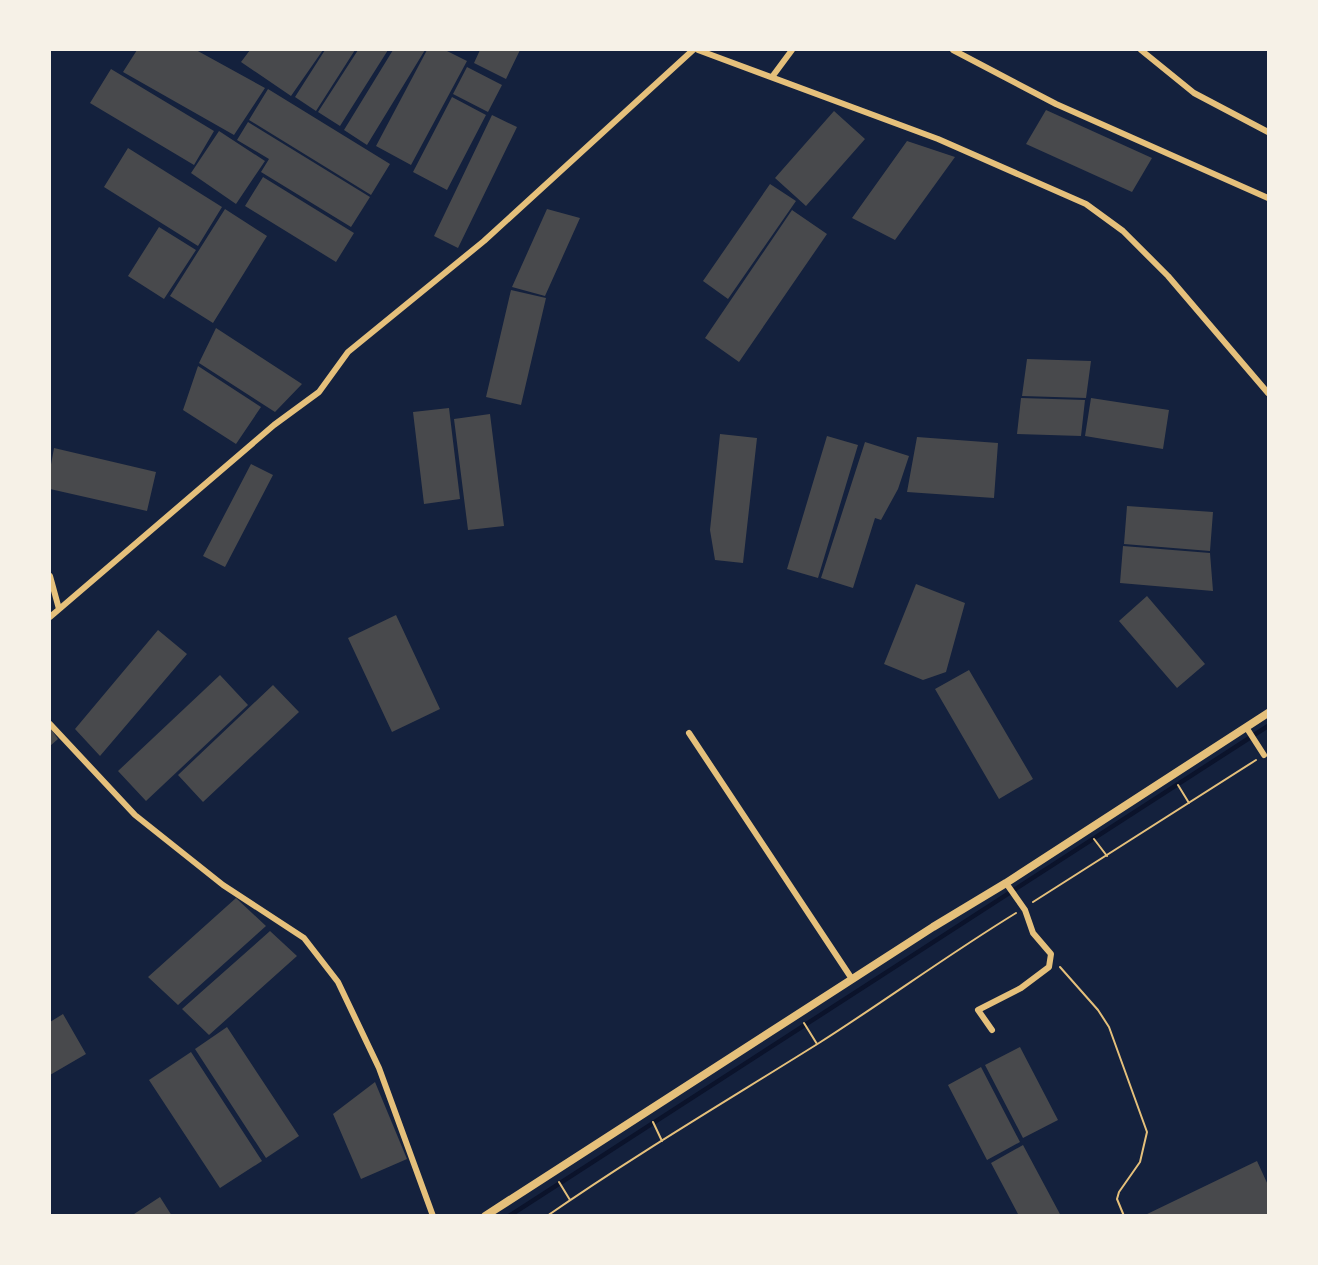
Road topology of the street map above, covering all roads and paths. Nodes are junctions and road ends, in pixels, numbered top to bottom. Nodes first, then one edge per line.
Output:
1 (693, 50) edge
2 (698, 50) edge
3 (792, 50) edge
4 (953, 50) edge
5 (1141, 50) edge
6 (772, 77) junction
7 (1269, 132) edge
8 (1269, 198) edge
9 (1269, 393) edge
10 (50, 576) edge
11 (59, 609) junction
12 (50, 617) edge
13 (1269, 713) edge
14 (50, 724) edge
15 (1247, 729) junction
16 (689, 733) dead end
17 (1264, 755) joint
18 (1181, 790) dead end
19 (1189, 803) junction
20 (1098, 844) dead end
21 (1107, 856) junction
22 (1007, 885) junction
23 (1024, 909) junction
24 (1051, 954) junction
25 (852, 979) junction
26 (992, 1030) dead end
27 (808, 1031) dead end
28 (817, 1044) junction
29 (656, 1128) dead end
30 (662, 1141) junction
31 (563, 1188) dead end
32 (570, 1200) junction
33 (433, 1215) edge
34 (485, 1215) edge
35 (547, 1215) edge
36 (1124, 1215) edge

1 - 11 street
2 - 6 street
3 - 6 street
4 - 8 street
5 - 7 street
6 - 9 street
10 - 11 street
11 - 12 street
13 - 15 street
14 - 33 street
15 - 17 street
15 - 22 street
16 - 25 street
17 - 19 path
18 - 19 path
19 - 21 path
20 - 21 path
21 - 23 path
22 - 23 street
22 - 25 street
23 - 24 street
23 - 28 path
24 - 26 street
24 - 36 path
25 - 34 street
27 - 28 path
28 - 30 path
29 - 30 path
30 - 32 path
31 - 32 path
32 - 35 path

